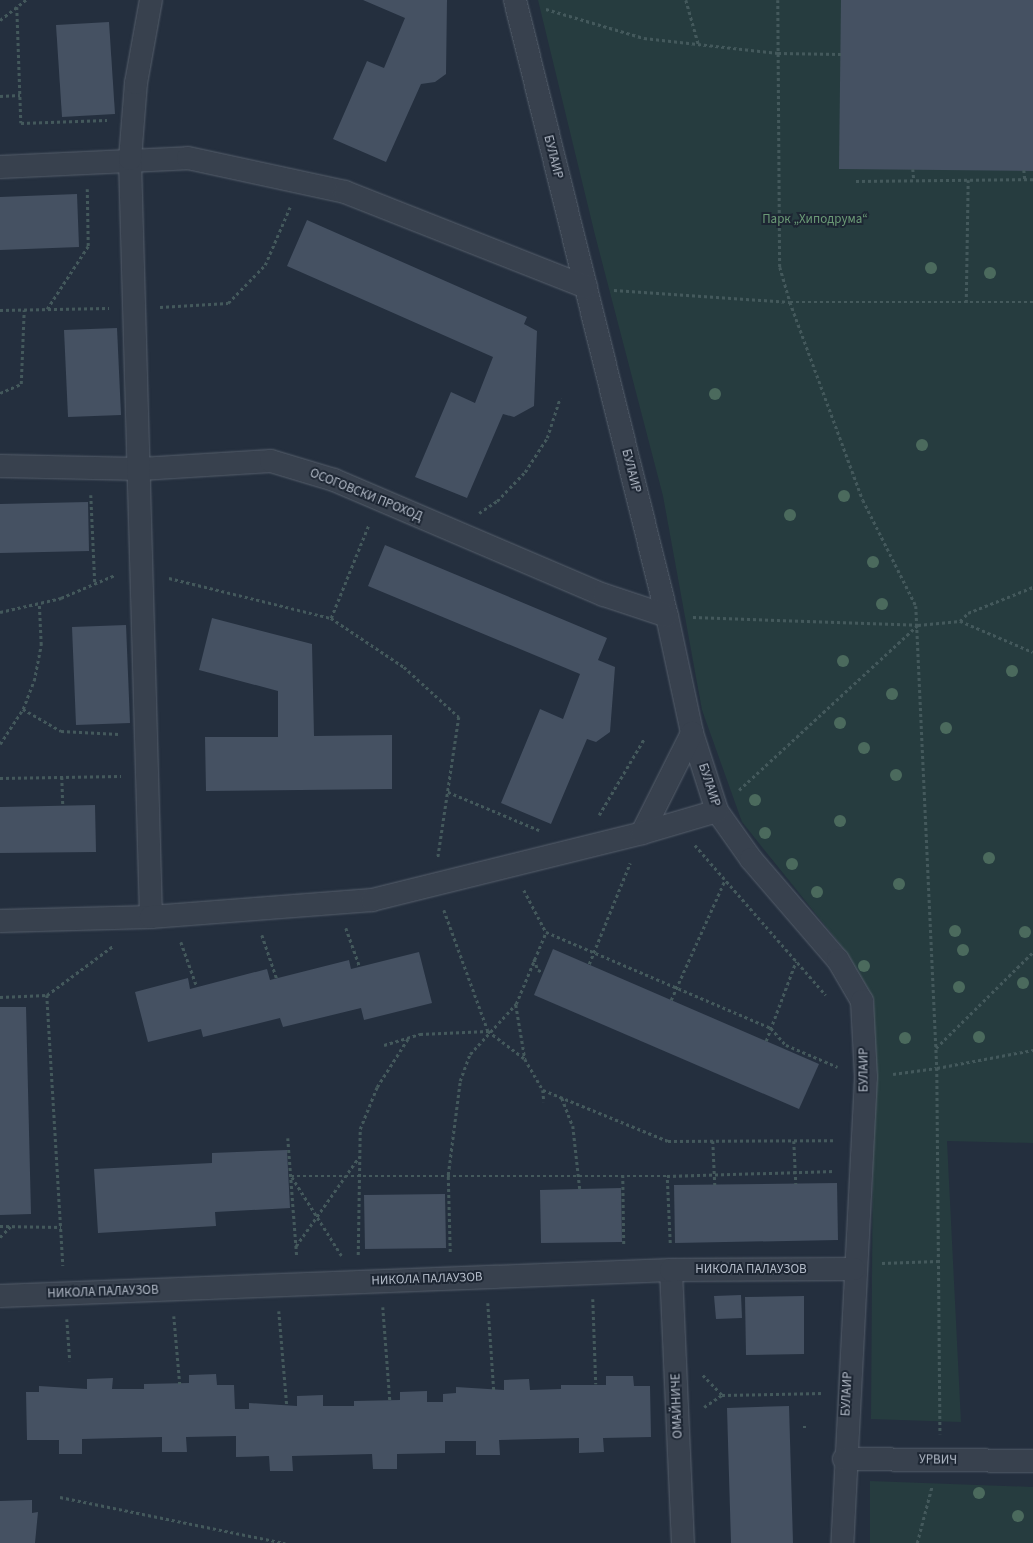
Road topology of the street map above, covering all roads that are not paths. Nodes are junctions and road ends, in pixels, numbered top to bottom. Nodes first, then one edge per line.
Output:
1 (151, 0) edge
2 (514, 0) edge
3 (130, 159) junction
4 (0, 167) edge
5 (586, 288) junction
6 (0, 466) edge
7 (141, 469) junction
8 (667, 616) junction
9 (692, 733) junction
10 (716, 810) junction
11 (642, 833) junction
12 (161, 916) junction
13 (0, 921) edge
14 (854, 1269) junction
15 (671, 1270) junction
16 (0, 1296) edge
17 (844, 1458) junction
18 (1033, 1461) edge
19 (682, 1543) edge
20 (842, 1543) edge

1 - 3 street
2 - 5 street, БУЛАИР
3 - 4 street
3 - 5 street
3 - 7 street
5 - 8 street, БУЛАИР
6 - 7 street, ОСОГОВСКИ ПРОХОД
7 - 8 street, ОСОГОВСКИ ПРОХОД
7 - 12 street
8 - 9 street, БУЛАИР
9 - 10 street, БУЛАИР
9 - 11 street
10 - 11 street
10 - 14 street, БУЛАИР
11 - 12 street
12 - 13 street
14 - 15 street, НИКОЛА ПАЛАУЗОВ
14 - 17 street, БУЛАИР
15 - 16 street, НИКОЛА ПАЛАУЗОВ
15 - 19 street, ОМАЙНИЧЕ
17 - 18 street, УРВИЧ
17 - 20 street, БУЛАИР

